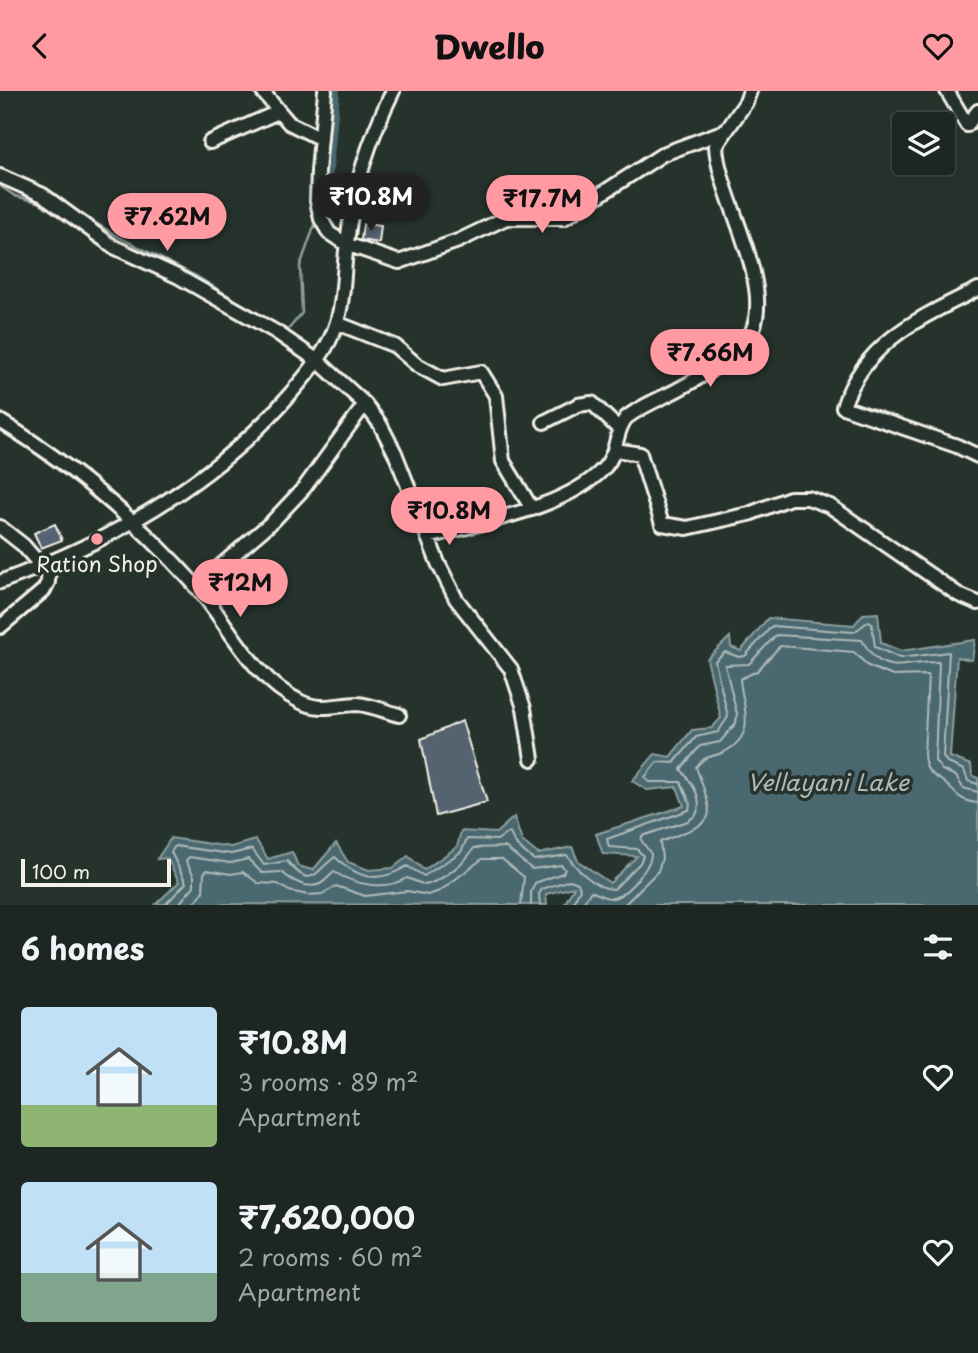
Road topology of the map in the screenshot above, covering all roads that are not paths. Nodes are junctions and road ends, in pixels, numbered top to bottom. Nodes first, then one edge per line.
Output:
1 (262, 91) edge
2 (325, 91) edge
3 (393, 91) edge
4 (750, 91) edge
5 (947, 91) edge
6 (978, 111) edge
7 (278, 112) junction
8 (725, 131) junction
9 (321, 138) junction
10 (210, 142) dead end
11 (0, 176) edge
12 (346, 244) junction
13 (978, 289) edge
14 (337, 323) junction
15 (318, 361) junction
16 (365, 404) junction
17 (0, 421) edge
18 (544, 422) dead end
19 (620, 429) junction
20 (616, 450) junction
21 (978, 456) edge
22 (532, 509) junction
23 (131, 523) junction
24 (0, 527) edge
25 (428, 537) junction
26 (46, 565) junction
27 (0, 582) edge
28 (196, 587) junction
29 (978, 603) edge
30 (0, 627) edge
31 (399, 715) dead end
32 (532, 759) dead end

1 - 7 street
2 - 9 street
3 - 12 street
4 - 8 street
5 - 6 street
7 - 9 street
7 - 10 street
8 - 12 street
8 - 19 street
9 - 12 street
11 - 15 street
12 - 14 street
13 - 21 street
14 - 15 street
14 - 22 street
15 - 16 street
15 - 23 street
16 - 25 street
16 - 28 street
17 - 23 street
18 - 19 street
19 - 20 street
20 - 22 street
20 - 29 street
22 - 25 street
23 - 26 street
23 - 28 street
24 - 26 street
25 - 32 street
26 - 27 street
26 - 30 street
28 - 31 street

